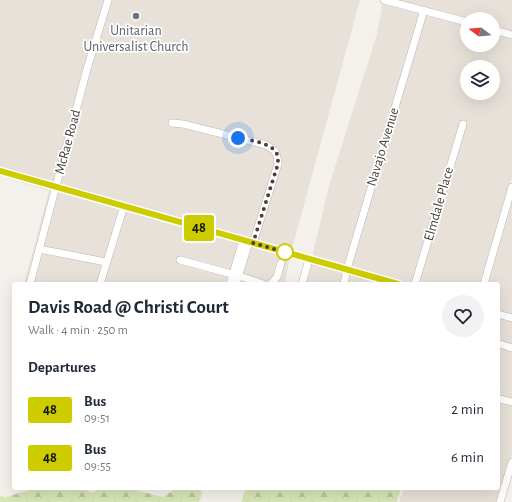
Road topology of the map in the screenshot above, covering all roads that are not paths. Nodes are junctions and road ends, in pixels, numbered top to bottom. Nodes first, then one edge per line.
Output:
1 (108, 0) edge
2 (384, 0) edge
3 (424, 10) junction
4 (460, 20) edge
5 (500, 32) edge
6 (512, 35) edge
7 (172, 123) dead end
8 (463, 124) dead end
9 (0, 171) edge
10 (56, 187) junction
11 (512, 187) edge
12 (124, 206) junction
13 (248, 242) junction
14 (39, 249) junction
15 (309, 259) junction
16 (180, 260) dead end
17 (106, 262) junction
18 (281, 263) dead end
19 (347, 269) junction
20 (236, 275) junction
21 (31, 282) edge
22 (101, 282) edge
23 (231, 282) edge
24 (236, 282) edge
25 (257, 282) edge
26 (273, 282) edge
27 (303, 282) edge
28 (344, 282) edge
29 (391, 282) edge
30 (417, 282) edge
31 (485, 282) edge
32 (500, 315) edge
33 (512, 318) edge
34 (500, 344) dead end
35 (512, 348) edge
36 (500, 399) edge
37 (512, 402) edge
38 (512, 462) edge
39 (501, 502) edge

1 - 10 street, McRae Road
2 - 3 street
3 - 4 street
3 - 19 street, Navajo Avenue
5 - 6 street
7 - 13 street
8 - 30 street, Elmdale Place
9 - 10 street
10 - 12 street
10 - 14 street, McRae Road
11 - 31 street
12 - 13 street
12 - 17 street
13 - 15 street
13 - 20 street
14 - 17 street
14 - 21 street, McRae Road
15 - 19 street
15 - 27 street
16 - 20 street
17 - 22 street
18 - 26 street
19 - 28 street, Navajo Avenue
19 - 29 street
20 - 23 street
20 - 24 street
20 - 25 street
32 - 33 street
34 - 35 street
36 - 37 street
38 - 39 street

